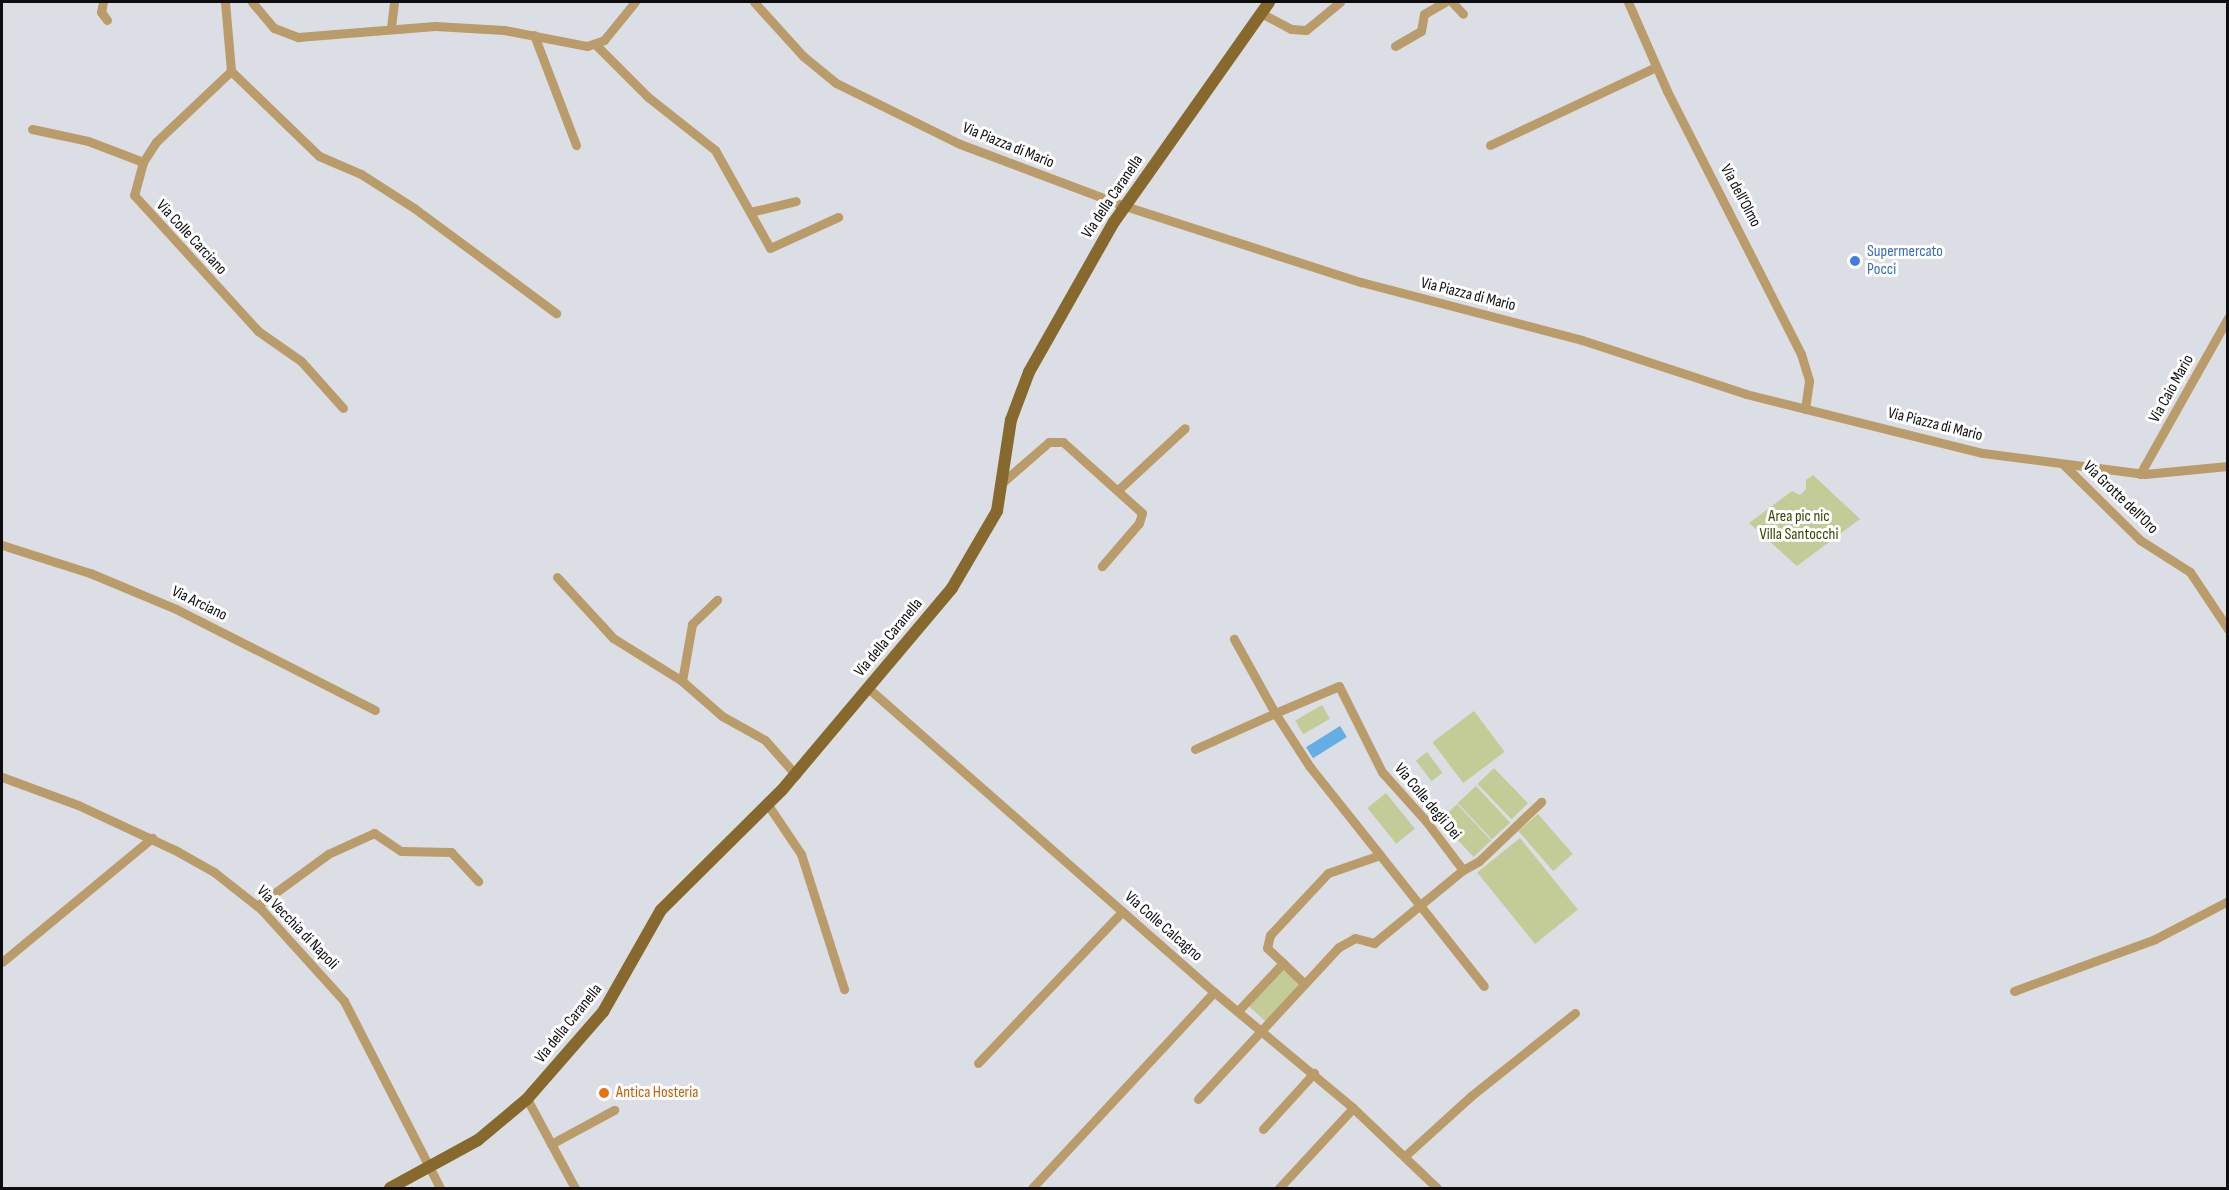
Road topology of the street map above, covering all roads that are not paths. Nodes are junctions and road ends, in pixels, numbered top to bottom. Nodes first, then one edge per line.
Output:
1 (103, 2) edge
2 (225, 2) edge
3 (252, 2) edge
4 (394, 2) edge
5 (635, 2) edge
6 (754, 2) edge
7 (1269, 2) edge
8 (1340, 2) edge
9 (1445, 2) edge
10 (1452, 2) edge
11 (1628, 2) edge
12 (1261, 13) junction
13 (1463, 14) dead end
14 (106, 20) dead end
15 (391, 27) junction
16 (534, 35) junction
17 (596, 45) junction
18 (1395, 46) dead end
19 (1656, 67) junction
20 (231, 71) junction
21 (32, 129) dead end
22 (576, 145) dead end
23 (1490, 145) dead end
24 (143, 162) junction
25 (796, 201) dead end
26 (1125, 206) junction
27 (750, 212) junction
28 (838, 217) dead end
29 (556, 313) dead end
30 (2228, 318) edge
31 (343, 408) dead end
32 (1805, 409) junction
33 (1185, 428) dead end
34 (2064, 465) junction
35 (2228, 466) edge
36 (2140, 474) junction
37 (1004, 482) junction
38 (1118, 490) junction
39 (2, 545) edge
40 (1102, 566) dead end
41 (556, 577) dead end
42 (717, 600) dead end
43 (2228, 629) edge
44 (1234, 639) dead end
45 (682, 681) junction
46 (868, 688) junction
47 (375, 710) dead end
48 (1275, 713) junction
49 (1195, 749) dead end
50 (796, 775) junction
51 (2, 777) edge
52 (1541, 802) dead end
53 (768, 805) junction
54 (152, 838) junction
55 (1380, 855) junction
56 (1463, 870) junction
57 (478, 881) dead end
58 (2228, 901) edge
59 (1421, 904) junction
60 (257, 906) junction
61 (1122, 912) junction
62 (2, 962) edge
63 (1282, 963) junction
64 (1304, 983) junction
65 (1484, 986) dead end
66 (844, 989) dead end
67 (2014, 991) dead end
68 (1214, 992) junction
69 (1239, 1011) junction
70 (1575, 1013) dead end
71 (1262, 1028) junction
72 (978, 1063) dead end
73 (1314, 1074) junction
74 (527, 1099) junction
75 (1198, 1099) dead end
76 (1353, 1108) junction
77 (614, 1110) dead end
78 (1263, 1129) dead end
79 (551, 1144) junction
80 (1406, 1155) junction
81 (430, 1169) junction
82 (390, 1188) edge
83 (440, 1188) edge
84 (575, 1188) edge
85 (1032, 1188) edge
86 (1279, 1188) edge
87 (1434, 1188) edge

1 - 14 street
2 - 20 street
3 - 15 street
4 - 15 street
5 - 17 street
6 - 26 street, Via Piazza di Mario
7 - 12 main road, Via della Caranella
8 - 12 street
9 - 18 street
10 - 13 street
11 - 19 street, Via dell'Olmo
12 - 26 main road, Via della Caranella
15 - 16 street
16 - 17 street
16 - 22 street
17 - 27 street
19 - 23 street
19 - 32 street, Via dell'Olmo
20 - 24 street, Via Colle Carciano
20 - 29 street
21 - 24 street
24 - 31 street, Via Colle Carciano
25 - 27 street
26 - 32 street, Via Piazza di Mario
26 - 37 main road, Via della Caranella
27 - 28 street
30 - 36 street, Via Caio Mario
32 - 34 street, Via Piazza di Mario
33 - 38 street
34 - 36 street, Via Piazza di Mario
34 - 43 street, Via Grotte dell'Oro
35 - 36 street, Via Piazza di Mario
37 - 38 street
37 - 46 main road, Via della Caranella
38 - 40 street
39 - 47 street, Via Arciano
41 - 45 street
42 - 45 street
44 - 48 street
45 - 50 street
46 - 50 main road, Via della Caranella
46 - 61 street, Via Colle Calcagno
48 - 49 street, Via Colle degli Dei
48 - 55 street
48 - 56 street, Via Colle degli Dei
50 - 53 main road, Via della Caranella
51 - 54 street, Via Vecchia di Napoli
52 - 56 street
53 - 66 street
53 - 74 main road, Via della Caranella
54 - 60 street, Via Vecchia di Napoli
54 - 62 street
55 - 59 street
55 - 63 street
56 - 59 street
57 - 60 street
58 - 67 street
59 - 64 street
59 - 65 street
60 - 81 street, Via Vecchia di Napoli
61 - 68 street, Via Colle Calcagno
61 - 72 street
63 - 64 street
63 - 69 street
64 - 71 street
68 - 69 street, Via Colle Calcagno
68 - 85 street
69 - 71 street, Via Colle Calcagno
70 - 80 street
71 - 73 street, Via Colle Calcagno
71 - 75 street
73 - 76 street, Via Colle Calcagno
73 - 78 street
74 - 79 street
74 - 81 main road, Via della Caranella
76 - 80 street, Via Colle Calcagno
76 - 86 street
77 - 79 street
79 - 84 street
80 - 87 street, Via Colle Calcagno
81 - 82 main road, Via della Caranella
81 - 83 street, Via Vecchia di Napoli

